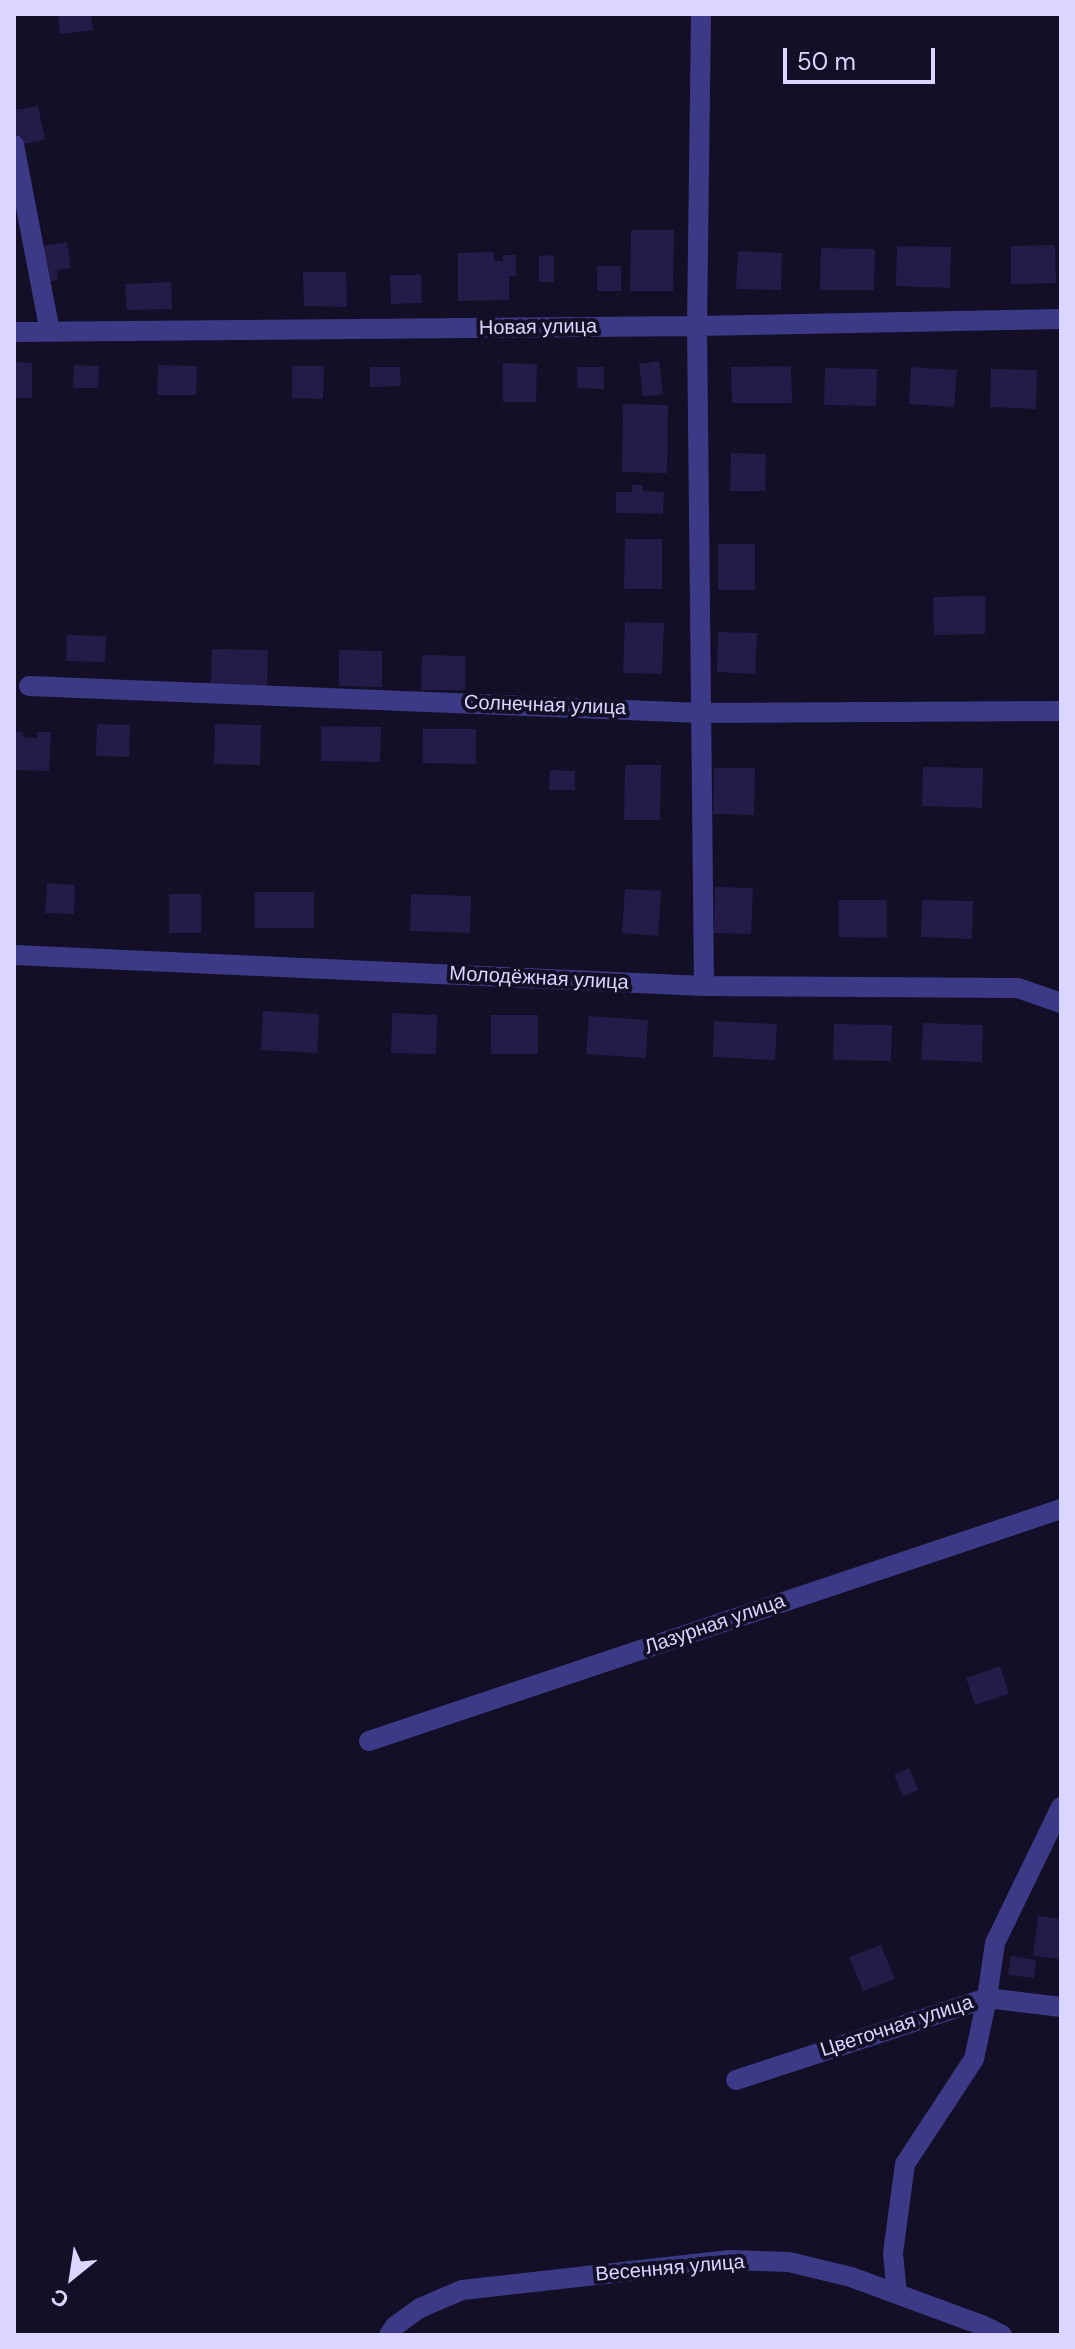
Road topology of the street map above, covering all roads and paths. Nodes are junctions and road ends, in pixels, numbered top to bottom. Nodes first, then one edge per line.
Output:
1 (701, 14) edge
2 (14, 145) edge
3 (1061, 319) edge
4 (697, 326) junction
5 (14, 332) edge
6 (50, 332) junction
7 (29, 686) dead end
8 (1061, 711) edge
9 (701, 713) junction
10 (14, 955) edge
11 (704, 986) junction
12 (1061, 1003) edge
13 (1061, 1509) edge
14 (369, 1741) dead end
15 (1061, 1807) edge
16 (987, 1998) junction
17 (1061, 2007) edge
18 (736, 2080) dead end
19 (897, 2294) junction
20 (389, 2335) edge
21 (1002, 2335) edge

1 - 4 street
2 - 6 street
3 - 4 street, Новая улица
4 - 6 street, Новая улица
4 - 9 street
5 - 6 street, Новая улица
7 - 9 street, Солнечная улица
8 - 9 street, Солнечная улица
9 - 11 street
10 - 11 street, Молодёжная улица
11 - 12 street, Молодёжная улица
13 - 14 street, Лазурная улица
15 - 16 street
16 - 17 street, Цветочная улица
16 - 18 street, Цветочная улица
16 - 19 street
19 - 20 street, Весенняя улица
19 - 21 street, Весенняя улица

